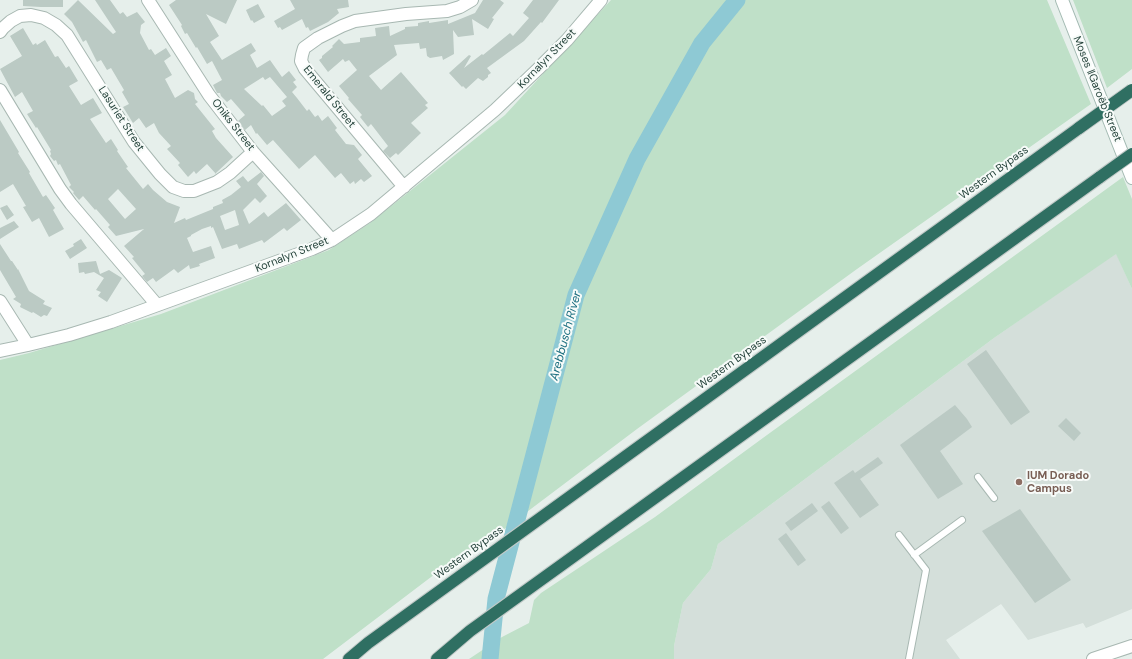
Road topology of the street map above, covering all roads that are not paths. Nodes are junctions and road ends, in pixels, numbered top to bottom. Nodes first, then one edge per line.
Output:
1 (148, 0) edge
2 (472, 0) edge
3 (1062, 0) edge
4 (595, 2) edge
5 (0, 32) edge
6 (0, 90) edge
7 (1132, 90) edge
8 (253, 152) junction
9 (1132, 154) edge
10 (1132, 178) edge
11 (404, 187) junction
12 (332, 240) junction
13 (0, 301) edge
14 (157, 305) junction
15 (28, 345) junction
16 (0, 351) edge
17 (978, 477) dead end
18 (994, 498) dead end
19 (962, 520) dead end
20 (899, 535) dead end
21 (914, 555) junction
22 (1132, 646) edge
23 (349, 659) edge
24 (437, 659) edge
25 (909, 659) edge
26 (1093, 659) edge

1 - 8 street, Oniks Street
2 - 11 street, Emerald Street
3 - 10 street, Moses ǁGaroëb Street
4 - 11 street, Kornalyn Street
5 - 8 street, Lasuriet Street
6 - 14 street
7 - 23 highway, Western Bypass, bridge
8 - 12 street, Oniks Street
9 - 24 highway, bridge
11 - 12 street, Kornalyn Street
12 - 14 street, Kornalyn Street
13 - 15 street
14 - 15 street, Kornalyn Street
15 - 16 street, Kornalyn Street
17 - 18 lane
19 - 21 lane
20 - 21 lane
21 - 25 lane
22 - 26 street

